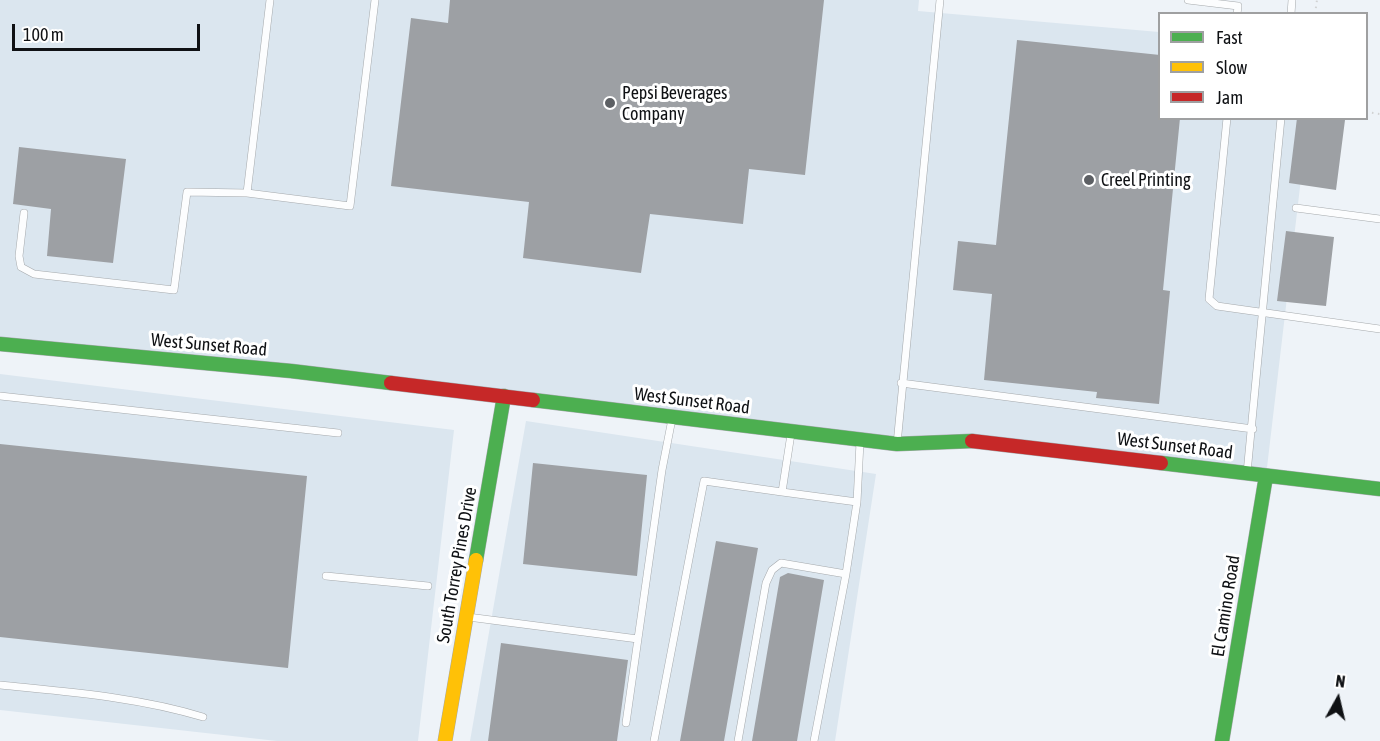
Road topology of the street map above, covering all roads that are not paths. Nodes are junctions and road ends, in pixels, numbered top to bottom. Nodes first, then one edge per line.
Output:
1 (270, 0) edge
2 (375, 0) edge
3 (940, 0) edge
4 (1188, 0) edge
5 (1237, 12) edge
6 (1227, 120) edge
7 (1281, 120) edge
8 (247, 194) junction
9 (1296, 208) dead end
10 (24, 213) dead end
11 (1380, 219) edge
12 (1263, 314) junction
13 (1380, 329) edge
14 (0, 344) edge
15 (901, 383) junction
16 (0, 396) edge
17 (504, 396) junction
18 (672, 416) junction
19 (1253, 429) junction
20 (792, 431) junction
21 (338, 433) dead end
22 (860, 439) junction
23 (897, 444) junction
24 (1247, 473) junction
25 (1266, 476) junction
26 (1380, 489) edge
27 (782, 492) junction
28 (857, 502) junction
29 (846, 574) junction
30 (326, 576) dead end
31 (428, 586) dead end
32 (466, 616) junction
33 (638, 639) junction
34 (0, 685) edge
35 (203, 717) dead end
36 (626, 723) dead end
37 (445, 741) edge
38 (654, 741) edge
39 (738, 741) edge
40 (814, 741) edge
41 (1222, 741) edge

1 - 8 lane
2 - 8 lane
3 - 15 lane
4 - 5 lane
6 - 12 lane
7 - 12 lane
8 - 10 lane
9 - 11 lane
12 - 13 lane
12 - 19 lane
14 - 17 main road, West Sunset Road
15 - 19 lane
15 - 23 lane
16 - 21 lane
17 - 18 main road, West Sunset Road
17 - 32 main road, South Torrey Pines Drive
18 - 20 main road, West Sunset Road
18 - 33 lane
19 - 24 lane
20 - 22 main road, West Sunset Road
20 - 27 lane
22 - 23 main road, West Sunset Road
22 - 28 lane
23 - 24 main road, West Sunset Road
24 - 25 main road, West Sunset Road
25 - 26 main road, West Sunset Road
25 - 41 main road, El Camino Road
27 - 28 lane
27 - 38 lane
28 - 29 lane
29 - 39 lane
29 - 40 lane
30 - 31 lane
32 - 33 lane
32 - 37 main road, South Torrey Pines Drive
33 - 36 lane
34 - 35 lane

